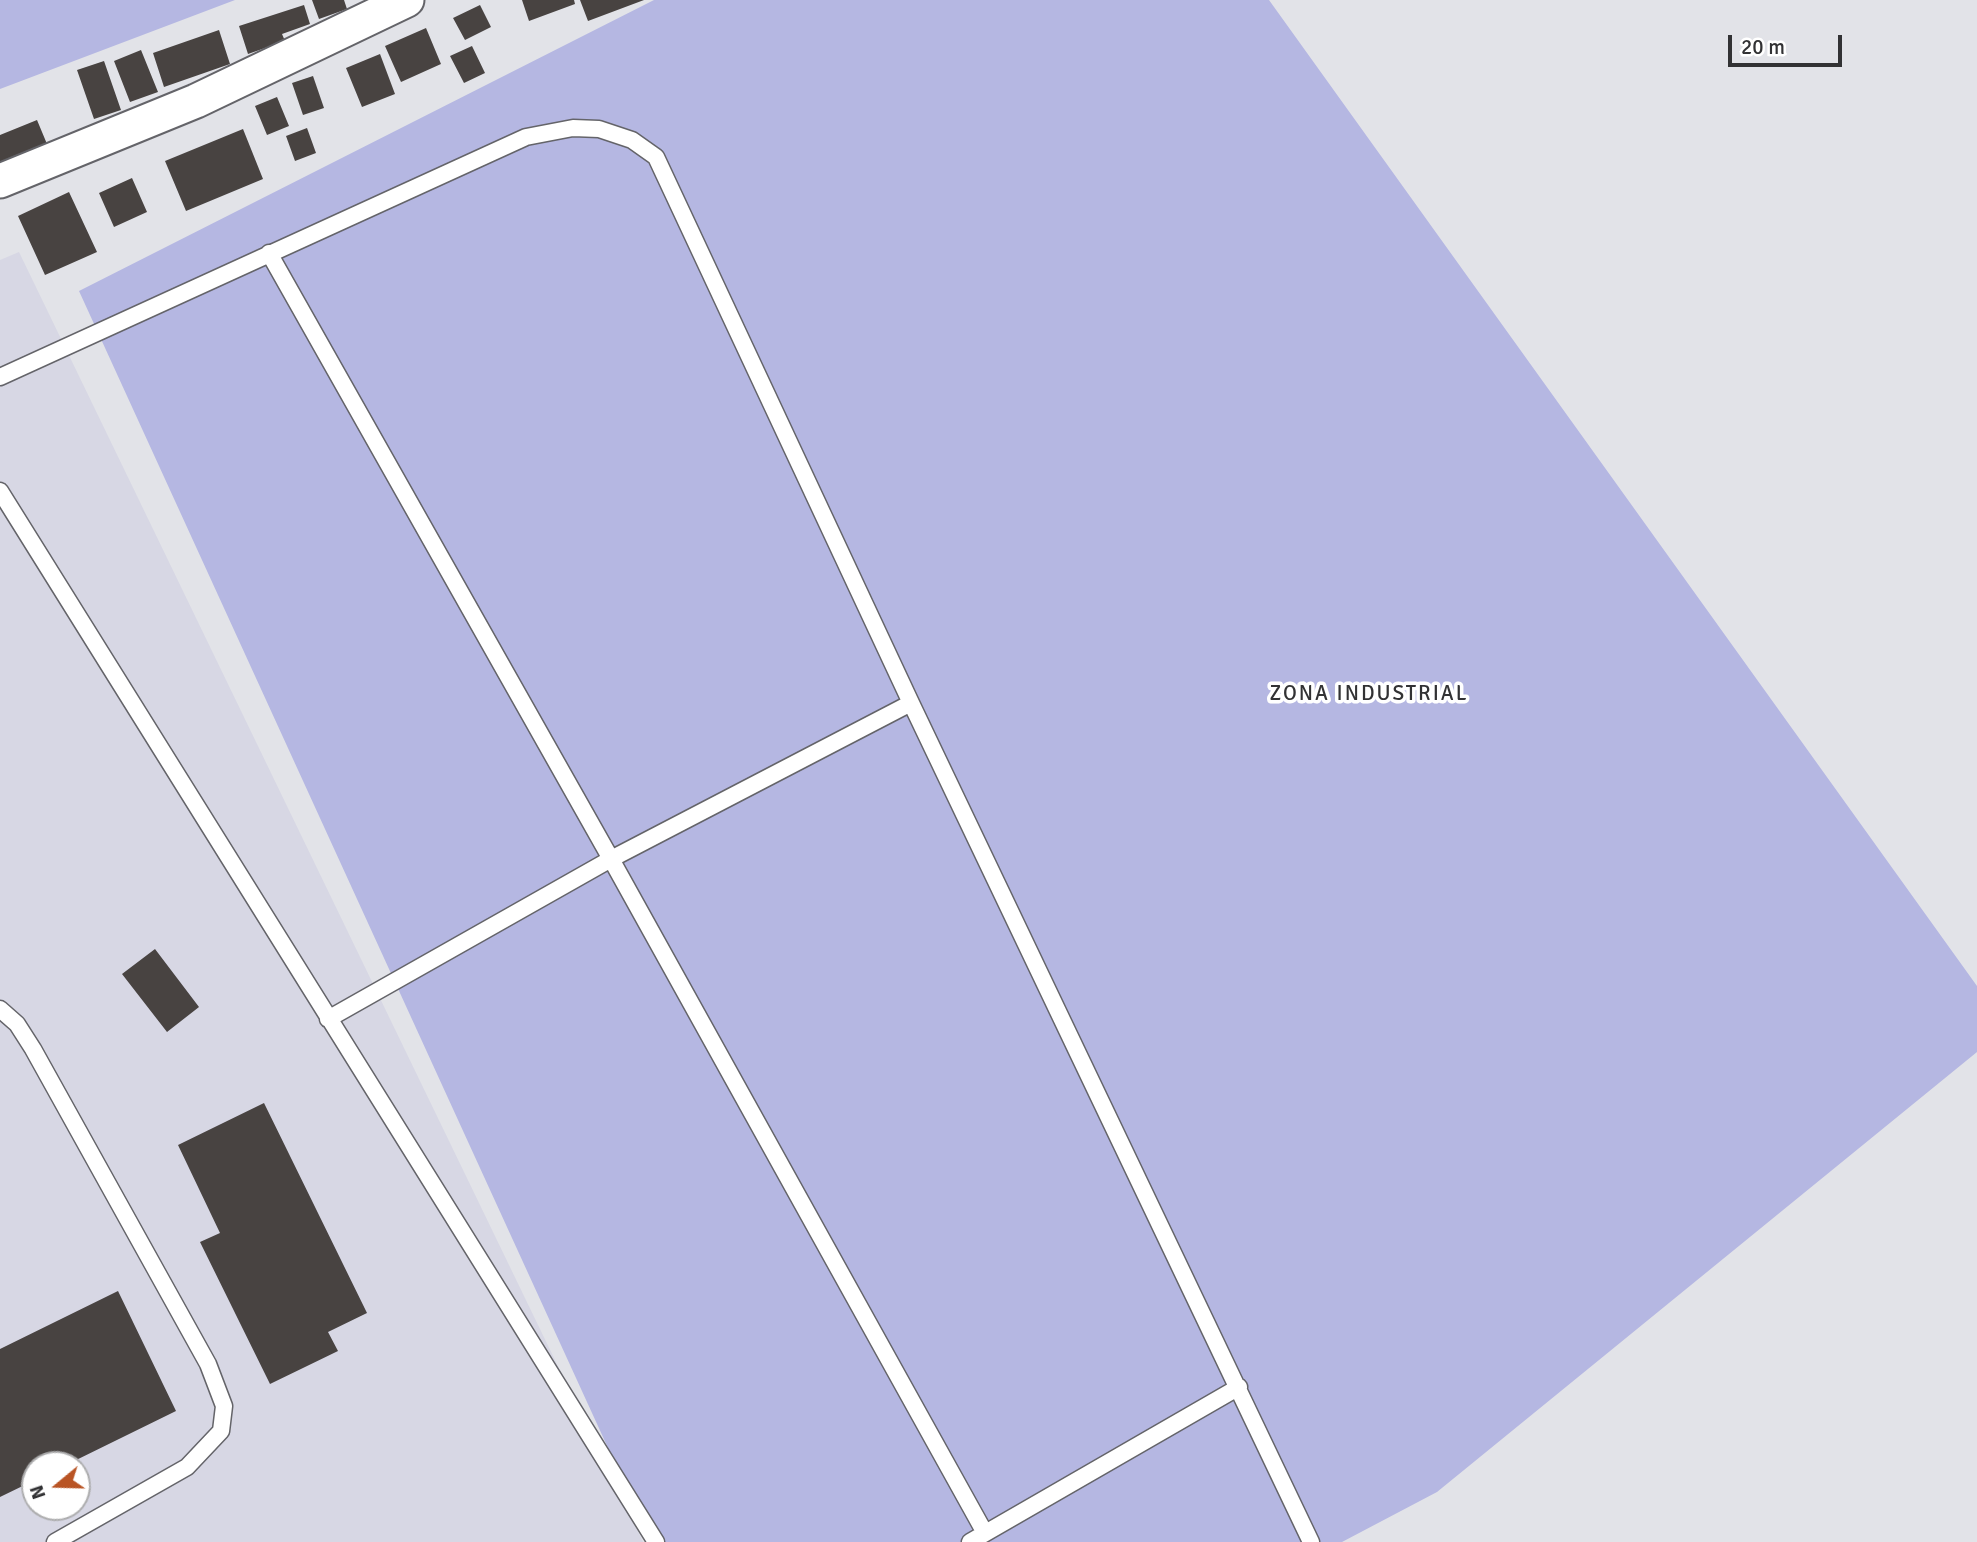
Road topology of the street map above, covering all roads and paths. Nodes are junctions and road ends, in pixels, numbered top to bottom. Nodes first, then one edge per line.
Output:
1 (407, 0) edge
2 (0, 181) edge
3 (269, 253) junction
4 (0, 377) edge
5 (0, 491) edge
6 (911, 703) junction
7 (611, 859) junction
8 (0, 1009) edge
9 (328, 1019) junction
10 (1239, 1387) junction
11 (985, 1533) junction
12 (55, 1542) edge
13 (656, 1542) edge
14 (970, 1542) edge
15 (1311, 1542) edge

1 - 2 street
3 - 4 lane
3 - 6 lane
3 - 7 lane
5 - 9 lane
6 - 7 lane
6 - 10 lane
7 - 9 lane
7 - 11 lane
8 - 12 lane
9 - 13 lane
10 - 11 lane
10 - 15 lane
11 - 14 lane

